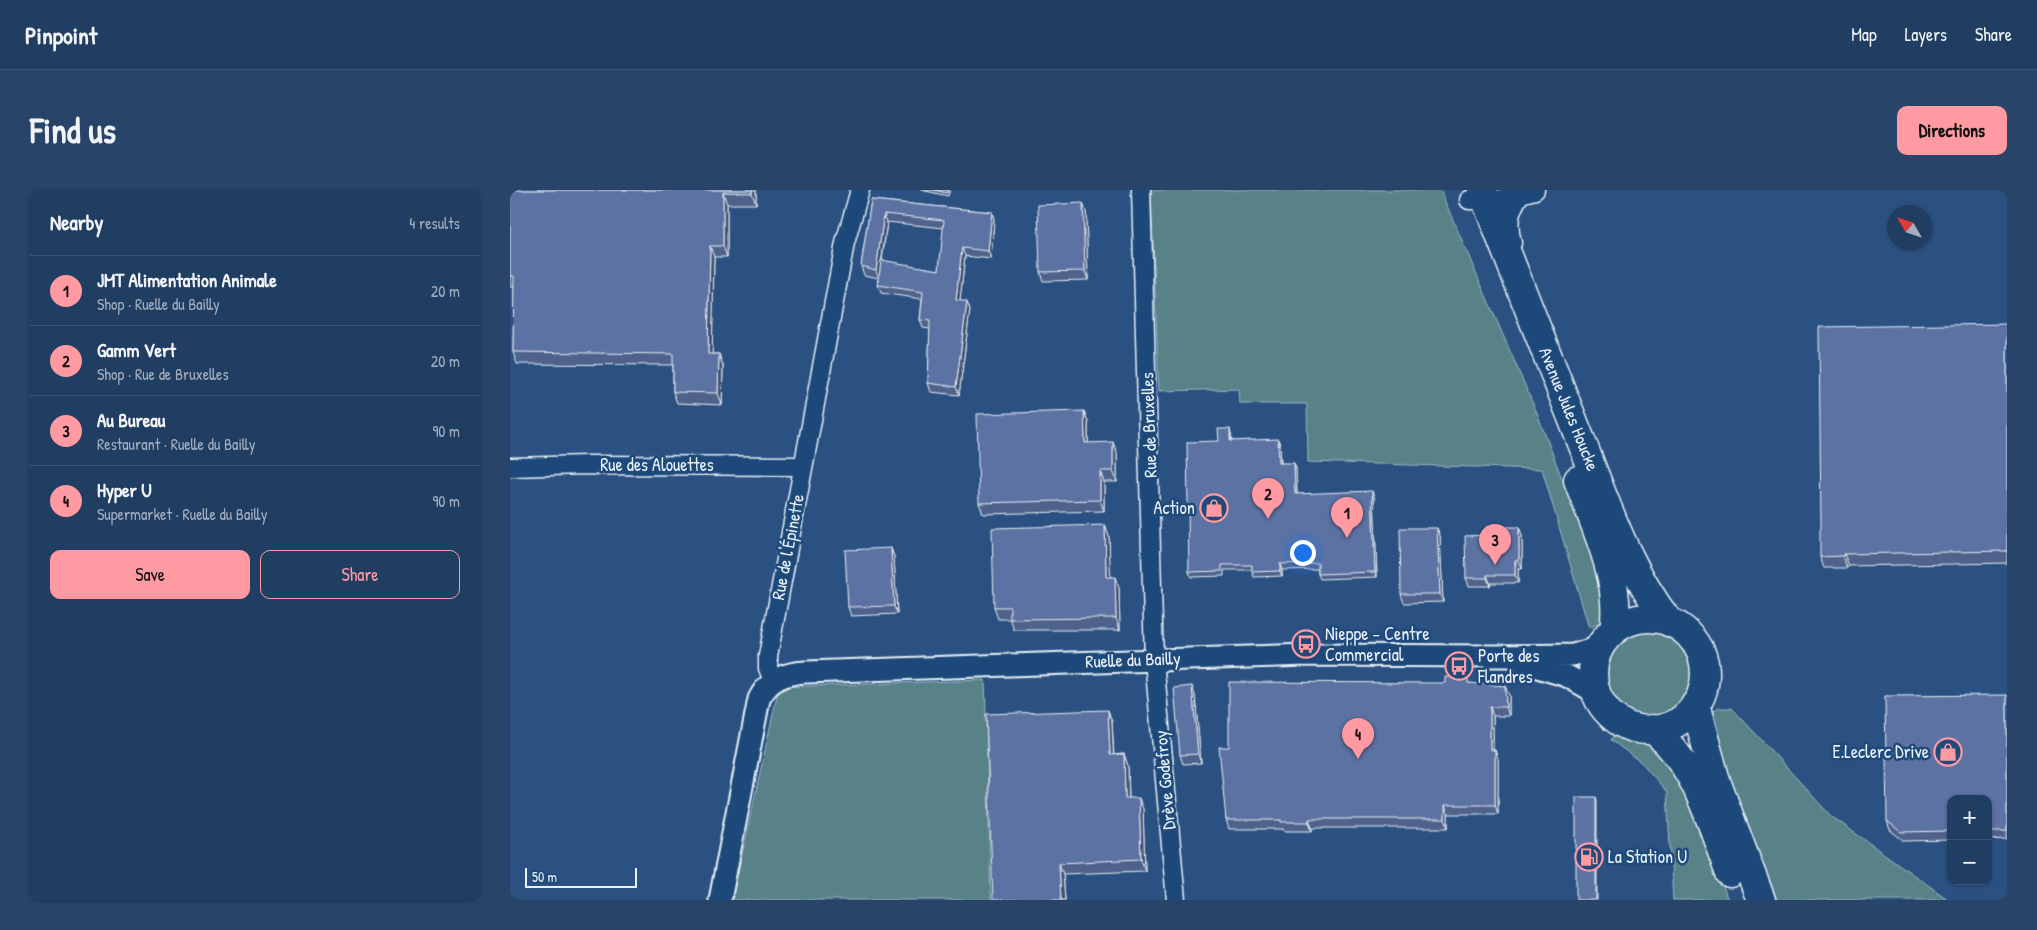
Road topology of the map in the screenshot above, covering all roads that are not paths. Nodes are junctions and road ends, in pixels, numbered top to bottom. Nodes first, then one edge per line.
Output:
1 (860, 190) edge
2 (1141, 190) edge
3 (1528, 192) edge
4 (1476, 195) edge
5 (1532, 316) junction
6 (803, 466) junction
7 (510, 467) edge
8 (1669, 622) junction
9 (1607, 638) junction
10 (1494, 656) junction
11 (1154, 660) junction
12 (773, 681) junction
13 (1597, 693) junction
14 (1695, 705) junction
15 (1652, 729) junction
16 (720, 900) edge
17 (1176, 900) edge
18 (1741, 900) edge
19 (1761, 900) edge

1 - 6 street, Rue de l'Épinette
2 - 11 street, Rue de Bruxelles
3 - 4 street
3 - 5 street
4 - 5 main road, Avenue Jules Houcke
4 - 9 main road, Avenue Jules Houcke
5 - 8 main road, Avenue Jules Houcke
6 - 7 street, Rue des Alouettes
6 - 12 street, Rue de l'Épinette
8 - 9 main road
8 - 14 main road
9 - 10 street, Ruelle du Bailly
9 - 13 main road
10 - 11 street, Ruelle du Bailly
10 - 13 street, Ruelle du Bailly
11 - 12 street, Ruelle du Bailly
11 - 17 street, Drève Godefroy
12 - 16 street
13 - 15 main road
14 - 15 main road
14 - 19 main road
15 - 18 main road

